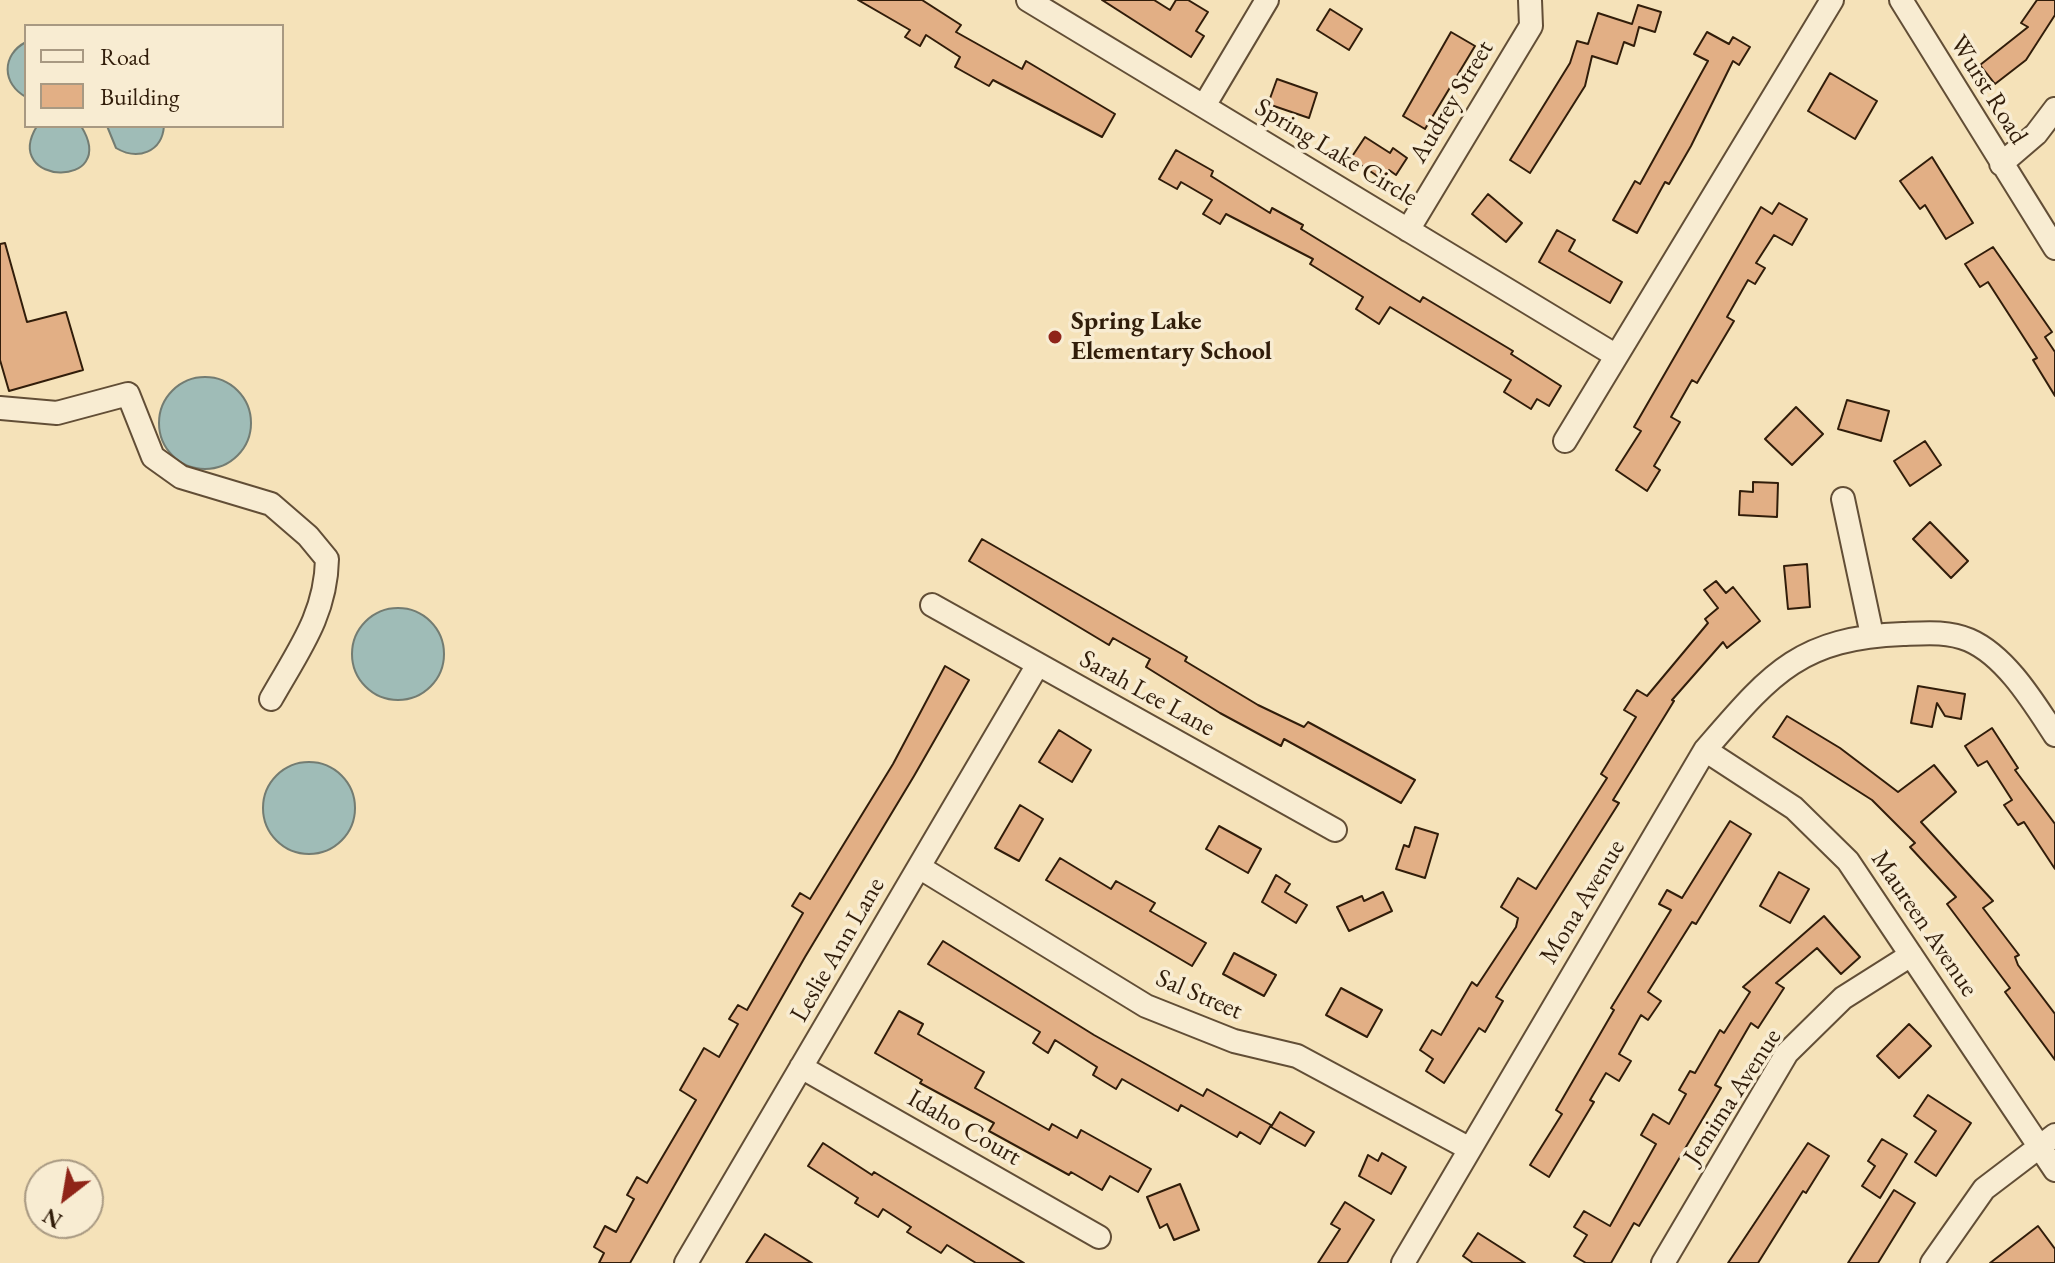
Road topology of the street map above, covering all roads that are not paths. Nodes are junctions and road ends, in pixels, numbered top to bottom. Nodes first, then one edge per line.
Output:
1 (1028, 0) edge
2 (1267, 0) edge
3 (1530, 0) edge
4 (1832, 0) edge
5 (1901, 0) edge
6 (1204, 106) junction
7 (2055, 109) edge
8 (2001, 164) junction
9 (1408, 230) junction
10 (2055, 248) edge
11 (1615, 355) junction
12 (0, 408) edge
13 (1565, 441) dead end
14 (1843, 499) dead end
15 (932, 605) dead end
16 (1872, 635) junction
17 (1037, 666) junction
18 (271, 699) dead end
19 (2055, 735) edge
20 (1705, 750) junction
21 (1335, 830) dead end
22 (919, 867) junction
23 (1911, 955) junction
24 (801, 1067) junction
25 (2047, 1140) edge
26 (1470, 1149) junction
27 (2055, 1170) edge
28 (1099, 1237) dead end
29 (686, 1263) edge
30 (1403, 1263) edge
31 (1663, 1263) edge
32 (1932, 1263) edge

1 - 6 street, Spring Lake Circle
2 - 6 street
3 - 9 street, Audrey Street
4 - 11 street
5 - 8 street, Wurst Road
6 - 9 street, Spring Lake Circle
7 - 8 street
8 - 10 street, Wurst Road
9 - 11 street, Spring Lake Circle
11 - 13 street
12 - 18 street
14 - 16 street
15 - 17 street, Sarah Lee Lane
16 - 19 street, Mona Avenue
16 - 20 street, Mona Avenue
17 - 21 street, Sarah Lee Lane
17 - 22 street, Leslie Ann Lane
20 - 23 street, Maureen Avenue
20 - 26 street, Mona Avenue
22 - 24 street, Leslie Ann Lane
22 - 26 street, Sal Street
23 - 25 street, Maureen Avenue
23 - 31 street, Jemima Avenue
24 - 28 street, Idaho Court
24 - 29 street, Leslie Ann Lane
25 - 27 street, Maureen Avenue
25 - 32 street
26 - 30 street, Mona Avenue

